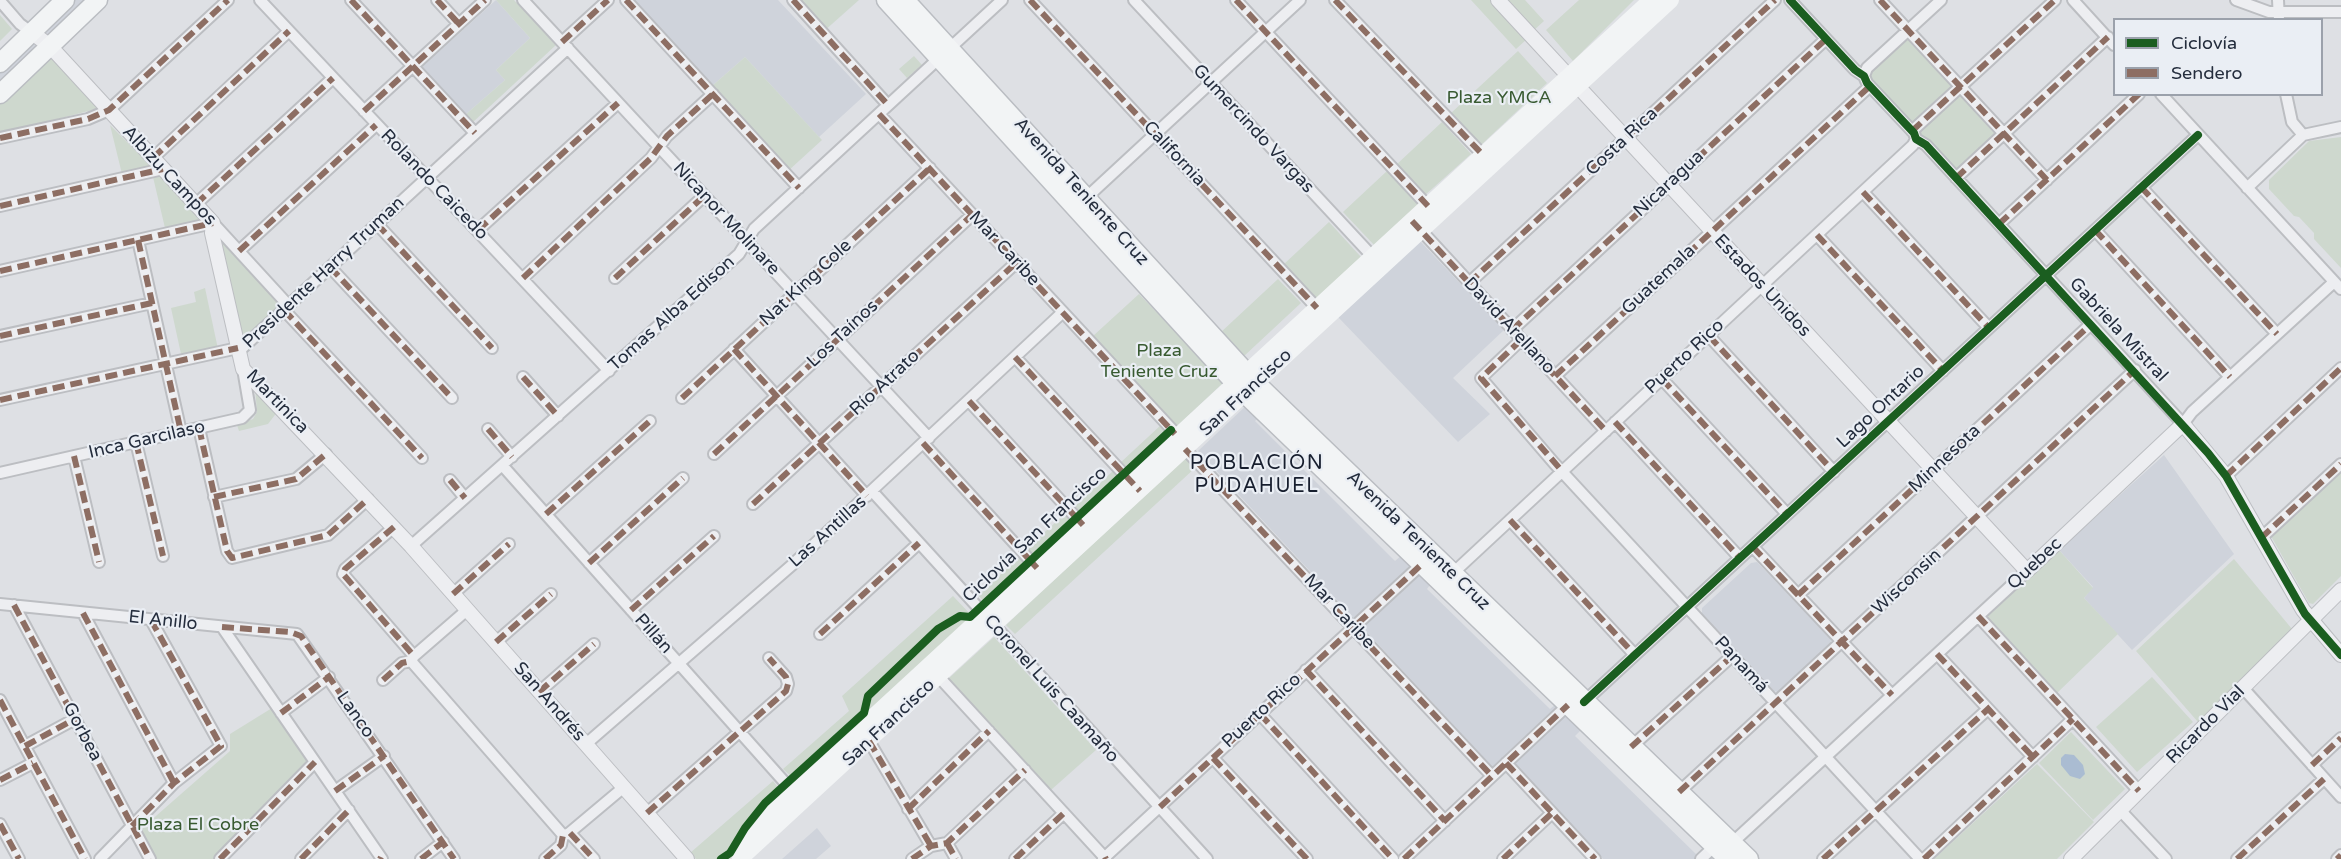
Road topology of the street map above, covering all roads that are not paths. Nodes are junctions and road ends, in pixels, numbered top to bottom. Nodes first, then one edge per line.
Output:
1 (65, 0) edge
2 (98, 0) edge
3 (228, 0) edge
4 (260, 0) edge
5 (351, 0) edge
6 (437, 0) edge
7 (485, 0) edge
8 (523, 0) edge
9 (608, 0) edge
10 (626, 0) edge
11 (793, 0) edge
12 (886, 0) edge
13 (905, 0) edge
14 (1002, 0) edge
15 (1030, 0) edge
16 (1134, 0) edge
17 (1236, 0) edge
18 (1300, 0) edge
19 (1335, 0) edge
20 (1498, 0) edge
21 (1651, 0) edge
22 (1671, 0) edge
23 (1775, 0) edge
24 (1790, 0) edge
25 (1880, 0) edge
26 (1941, 0) edge
27 (2055, 0) edge
28 (2073, 0) edge
29 (2236, 0) edge
30 (2278, 0) edge
31 (0, 1) edge
32 (2341, 12) edge
33 (2279, 16) edge
34 (459, 24) junction
35 (1908, 30) junction
36 (289, 31) junction
37 (31, 32) junction
38 (1266, 32) junction
39 (1826, 39) junction
40 (2111, 41) edge
41 (565, 45) junction
42 (50, 46) junction
43 (944, 54) junction
44 (0, 63) edge
45 (413, 66) junction
46 (1864, 76) junction
47 (333, 78) junction
48 (1574, 81) junction
49 (1211, 83) junction
50 (1870, 86) junction
51 (1960, 87) junction
52 (0, 94) edge
53 (712, 94) junction
54 (2137, 96) edge
55 (2163, 96) edge
56 (2286, 96) edge
57 (618, 103) junction
58 (888, 105) junction
59 (109, 110) junction
60 (364, 111) junction
61 (879, 114) junction
62 (376, 125) junction
63 (2341, 127) edge
64 (476, 133) junction
65 (1156, 134) junction
66 (2004, 134) junction
67 (1914, 135) junction
68 (2198, 135) junction
69 (2303, 135) junction
70 (0, 138) edge
71 (1626, 138) junction
72 (659, 147) junction
73 (1483, 155) junction
74 (158, 163) junction
75 (930, 168) junction
76 (427, 178) junction
77 (1956, 178) junction
78 (2047, 180) junction
79 (1669, 184) junction
80 (2141, 187) junction
81 (799, 188) junction
82 (2247, 188) junction
83 (1863, 192) junction
84 (704, 196) junction
85 (1086, 198) junction
86 (196, 204) junction
87 (0, 206) edge
88 (1428, 206) junction
89 (972, 215) junction
90 (213, 223) junction
91 (377, 224) junction
92 (1999, 224) junction
93 (1416, 226) junction
94 (478, 230) junction
95 (2095, 230) junction
96 (1712, 231) junction
97 (1816, 235) junction
98 (138, 240) junction
99 (747, 242) junction
100 (239, 251) junction
101 (1373, 257) junction
102 (1017, 262) junction
103 (330, 267) junction
104 (0, 271) edge
105 (2046, 275) junction
106 (523, 278) junction
107 (615, 278) dead end
108 (1469, 283) junction
109 (1762, 286) junction
110 (2338, 286) edge
111 (794, 293) junction
112 (152, 303) junction
113 (286, 308) junction
114 (1317, 308) junction
115 (1063, 312) junction
116 (2091, 324) junction
117 (1989, 328) junction
118 (1512, 330) junction
119 (2277, 334) junction
120 (0, 336) edge
121 (1709, 336) junction
122 (837, 340) junction
123 (1521, 340) junction
124 (492, 348) dead end
125 (734, 349) junction
126 (239, 350) junction
127 (1015, 357) junction
128 (166, 364) junction
129 (2341, 368) edge
130 (243, 369) junction
131 (2135, 370) junction
132 (609, 371) junction
133 (1943, 371) junction
134 (1555, 376) junction
135 (523, 377) dead end
136 (2230, 377) junction
137 (1662, 379) junction
138 (1245, 383) junction
139 (881, 387) junction
140 (776, 396) junction
141 (452, 398) dead end
142 (681, 398) dead end
143 (0, 400) edge
144 (969, 401) junction
145 (558, 416) junction
146 (650, 421) dead end
147 (1888, 421) junction
148 (1615, 422) junction
149 (2182, 424) junction
150 (199, 428) junction
151 (488, 429) dead end
152 (1606, 431) junction
153 (181, 432) junction
154 (926, 441) junction
155 (136, 442) junction
156 (1181, 442) junction
157 (820, 443) junction
158 (326, 454) junction
159 (714, 454) dead end
160 (74, 456) junction
161 (512, 457) junction
162 (422, 458) dead end
163 (2341, 464) edge
164 (502, 465) junction
165 (1933, 470) junction
166 (1562, 471) junction
167 (1834, 472) junction
168 (0, 473) edge
169 (2226, 476) junction
170 (683, 478) dead end
171 (450, 480) dead end
172 (1135, 486) junction
173 (870, 494) junction
174 (214, 497) junction
175 (465, 498) junction
176 (368, 499) junction
177 (753, 504) dead end
178 (546, 514) junction
179 (1788, 514) junction
180 (1977, 517) junction
181 (1510, 520) junction
182 (1083, 525) junction
183 (394, 527) junction
184 (714, 536) dead end
185 (2261, 538) junction
186 (919, 543) junction
187 (509, 544) dead end
188 (411, 546) junction
189 (1752, 546) junction
190 (163, 556) dead end
191 (1740, 558) junction
192 (99, 562) dead end
193 (589, 563) junction
194 (1422, 564) junction
195 (1037, 568) junction
196 (2027, 571) junction
197 (1452, 574) junction
198 (2341, 590) edge
199 (453, 594) junction
200 (551, 594) dead end
201 (1798, 595) junction
202 (0, 604) edge
203 (14, 605) junction
204 (1687, 607) junction
205 (467, 610) junction
206 (632, 610) junction
207 (84, 612) junction
208 (1978, 616) junction
209 (151, 620) junction
210 (2310, 621) junction
211 (989, 622) junction
212 (222, 627) junction
213 (1353, 627) junction
214 (820, 634) dead end
215 (496, 642) junction
216 (1842, 642) junction
217 (594, 644) dead end
218 (1937, 654) junction
219 (1635, 655) junction
220 (1732, 656) junction
221 (2341, 656) edge
222 (769, 658) dead end
223 (413, 659) junction
224 (679, 663) junction
225 (1306, 670) junction
226 (329, 677) junction
227 (939, 677) junction
228 (383, 680) dead end
229 (2243, 688) junction
230 (540, 692) junction
231 (1892, 695) junction
232 (0, 700) edge
233 (1775, 703) junction
234 (1576, 704) junction
235 (1988, 709) junction
236 (281, 713) junction
237 (1260, 714) junction
238 (75, 719) junction
239 (2073, 719) junction
240 (740, 731) junction
241 (989, 731) junction
242 (2341, 738) edge
243 (869, 741) junction
244 (586, 744) junction
245 (25, 746) junction
246 (1631, 747) junction
247 (384, 756) junction
248 (1825, 757) junction
249 (2033, 757) junction
250 (1213, 758) junction
251 (315, 762) junction
252 (33, 763) junction
253 (1506, 763) junction
254 (2312, 765) junction
255 (1025, 770) junction
256 (1492, 776) junction
257 (2324, 779) junction
258 (0, 780) edge
259 (174, 783) junction
260 (624, 787) junction
261 (335, 791) junction
262 (2139, 791) junction
263 (1679, 792) junction
264 (798, 797) junction
265 (2341, 798) edge
266 (1160, 807) junction
267 (908, 809) junction
268 (349, 810) junction
269 (2120, 810) junction
270 (1875, 812) junction
271 (647, 813) junction
272 (1064, 813) junction
273 (1552, 813) junction
274 (1445, 821) junction
275 (0, 824) edge
276 (132, 826) junction
277 (567, 834) junction
278 (443, 842) junction
279 (947, 843) junction
280 (931, 846) junction
281 (1725, 846) edge
282 (2341, 855) edge
283 (381, 858) edge
284 (1105, 858) edge
285 (19, 859) edge
286 (85, 859) edge
287 (100, 859) edge
288 (150, 859) edge
289 (219, 859) edge
290 (301, 859) edge
291 (421, 859) edge
292 (454, 859) edge
293 (545, 859) edge
294 (594, 859) edge
295 (687, 859) edge
296 (736, 859) edge
297 (741, 859) edge
298 (912, 859) edge
299 (956, 859) edge
300 (1015, 859) edge
301 (1207, 859) edge
302 (1307, 859) edge
303 (1393, 859) edge
304 (1404, 859) edge
305 (1503, 859) edge
306 (1595, 859) edge
307 (1701, 859) edge
308 (1749, 859) edge
309 (1823, 859) edge
310 (1922, 859) edge
311 (2071, 859) edge
312 (2166, 859) edge
313 (2237, 859) edge
314 (2337, 859) edge

1 - 37 main road
2 - 42 main road
3 - 59 street
4 - 36 street, Rolando Caicedo
5 - 45 street
6 - 34 street
7 - 34 street
8 - 41 street, Nicanor Molinare
9 - 41 street, Presidente Harry Truman
10 - 53 street
11 - 58 street
12 - 43 main road, Avenida Teniente Cruz
13 - 43 main road, Avenida Teniente Cruz
14 - 43 street, Tomas Alba Edison
15 - 65 street, California
16 - 49 street, Gumercindo Vargas
17 - 38 street
18 - 38 street
19 - 73 street
20 - 48 street, Estados Unidos
21 - 48 main road, San Francisco
22 - 48 main road, San Francisco
23 - 71 street, Costa Rica
24 - 39 street, Gabriela Mistral
25 - 35 street
26 - 35 street
27 - 51 street, Puerto Rico
28 - 40 street
29 - 33 street
30 - 33 street
31 - 37 street
32 - 33 street
34 - 45 street
35 - 46 street
35 - 51 street
36 - 47 street, Rolando Caicedo
36 - 74 street
37 - 42 street, Albizu Campos
37 - 44 main road
38 - 49 street
38 - 88 street
39 - 46 street, Gabriela Mistral
39 - 79 street, Nicaragua
40 - 66 street
41 - 57 street, Nicanor Molinare
41 - 64 street, Presidente Harry Truman
42 - 52 main road
42 - 59 street, Albizu Campos
43 - 58 street, Tomas Alba Edison
43 - 85 main road, Avenida Teniente Cruz
43 - 138 main road, Avenida Teniente Cruz
45 - 60 street
45 - 64 street
46 - 50 street, Gabriela Mistral
47 - 60 street, Rolando Caicedo
47 - 86 street
48 - 71 street, Estados Unidos
48 - 73 main road, San Francisco
48 - 93 main road, San Francisco
49 - 65 street
49 - 101 street, Gumercindo Vargas
50 - 67 street, Gabriela Mistral
50 - 96 street, Guatemala
51 - 66 street
51 - 67 street, Puerto Rico
53 - 72 street
53 - 81 street
54 - 78 street
55 - 68 street
56 - 69 street
57 - 72 street, Nicanor Molinare
57 - 94 street
58 - 61 street, Tomas Alba Edison
59 - 70 street
59 - 74 street, Albizu Campos
60 - 62 street, Rolando Caicedo
61 - 75 street, Mar Caribe
61 - 81 street, Tomas Alba Edison
62 - 76 street, Rolando Caicedo
62 - 100 street
63 - 69 street
64 - 76 street, Presidente Harry Truman
65 - 85 street
65 - 114 street, California
66 - 77 street
66 - 78 street
67 - 77 street, Gabriela Mistral
67 - 83 street, Puerto Rico
68 - 80 street, Lago Ontario
68 - 82 street
69 - 82 street
71 - 79 street, Estados Unidos
71 - 108 street, Costa Rica
72 - 84 street, Nicanor Molinare
72 - 106 street
73 - 88 main road, San Francisco
74 - 86 street, Albizu Campos
74 - 87 street
75 - 89 street, Mar Caribe
75 - 111 street, Nat King Cole
76 - 91 street, Presidente Harry Truman
76 - 94 street, Rolando Caicedo
77 - 92 street, Gabriela Mistral
78 - 92 street
79 - 96 street, Estados Unidos
79 - 118 street, Nicaragua
80 - 95 street, Lago Ontario
80 - 119 street
81 - 99 street, Tomas Alba Edison
82 - 110 street
83 - 97 street, Puerto Rico
83 - 117 street
84 - 99 street, Nicanor Molinare
84 - 107 street
85 - 138 main road, Avenida Teniente Cruz
86 - 90 street, Albizu Campos
88 - 93 main road, San Francisco
89 - 102 street, Mar Caribe
89 - 122 street, Los Taínos
90 - 98 street
90 - 100 street, Albizu Campos
90 - 126 street, Martinica
91 - 103 street, Presidente Harry Truman
91 - 124 street
92 - 105 street, Gabriela Mistral
93 - 101 main road, San Francisco
93 - 108 street, David Arellano
93 - 138 main road, San Francisco
94 - 106 street, Rolando Caicedo
95 - 105 street, Lago Ontario
95 - 136 street
96 - 109 street, Estados Unidos
96 - 134 street, Guatemala
97 - 109 street, Puerto Rico
97 - 133 street
98 - 104 street
98 - 112 street
99 - 111 street, Nicanor Molinare
99 - 132 street, Tomas Alba Edison
100 - 113 street, Albizu Campos
101 - 114 main road, San Francisco
102 - 115 street, Mar Caribe
102 - 139 street, Río Atrato
103 - 113 street, Presidente Harry Truman
103 - 141 street
105 - 116 street, Gabriela Mistral
105 - 117 street, Lago Ontario
106 - 132 street, Rolando Caicedo
108 - 118 street, David Arellano
109 - 121 street, Puerto Rico
109 - 147 street, Estados Unidos
110 - 119 street, Quebec
111 - 122 street, Nicanor Molinare
111 - 125 street, Nat King Cole
112 - 120 street
112 - 128 street
113 - 126 street, Presidente Harry Truman
113 - 162 street, Albizu Campos
114 - 138 main road, San Francisco
115 - 127 street, Las Antillas
115 - 156 street, Mar Caribe
116 - 131 street, Gabriela Mistral
116 - 165 street, Minnesota
117 - 133 street, Lago Ontario
118 - 123 street, David Arellano
119 - 136 street, Quebec
121 - 137 street, Puerto Rico
121 - 167 street
122 - 139 street, Nicanor Molinare
122 - 140 street, Los Taínos
123 - 134 street, David Arellano
123 - 166 street
125 - 140 street, Coronel Luis Caamaño
125 - 142 street, Nat King Cole
126 - 128 street, Presidente Harry Truman
126 - 130 street, Martinica
127 - 144 street, Las Antillas
127 - 172 street
128 - 143 street, Presidente Harry Truman
128 - 153 street
129 - 169 street
130 - 150 street, Inca Garcilaso
130 - 158 street, Martinica
131 - 149 street, Gabriela Mistral
131 - 180 street, Wisconsin
132 - 145 street, Tomas Alba Edison
133 - 147 street, Lago Ontario
134 - 152 street, David Arellano
135 - 145 street
136 - 149 street, Quebec
137 - 148 street, Puerto Rico
137 - 179 street
138 - 156 main road, San Francisco
138 - 194 main road, Avenida Teniente Cruz
138 - 197 main road, Avenida Teniente Cruz
139 - 154 street, Nicanor Molinare
139 - 157 street, Río Atrato
140 - 157 street, Coronel Luis Caamaño
140 - 159 street, Los Taínos
144 - 154 street, Las Antillas
144 - 182 street
145 - 161 street, Tomas Alba Edison
146 - 178 street
147 - 165 street, Estados Unidos
147 - 167 street, Lago Ontario
148 - 152 street, Puerto Rico
148 - 191 street
149 - 169 street, Gabriela Mistral
149 - 196 street, Quebec
150 - 153 street, Inca Garcilaso
150 - 174 street
151 - 161 street
152 - 166 street, Puerto Rico
153 - 155 street, Inca Garcilaso
154 - 173 street, Las Antillas
154 - 195 street, Nicanor Molinare
155 - 160 street, Inca Garcilaso
155 - 190 street
156 - 172 main road, San Francisco
156 - 213 street, Mar Caribe
157 - 173 street, Coronel Luis Caamaño
157 - 177 street, Río Atrato
158 - 174 street
158 - 176 street, Martinica
160 - 168 street, Inca Garcilaso
160 - 192 street
161 - 164 street, Tomas Alba Edison
163 - 185 street
164 - 175 street, Tomas Alba Edison
164 - 178 street, Pillán
165 - 180 street, Estados Unidos
165 - 201 street, Minnesota
166 - 181 street, Puerto Rico
166 - 204 street, Panamá
167 - 179 street, Lago Ontario
169 - 185 street, Gabriela Mistral
170 - 193 street
171 - 175 street
172 - 182 main road, San Francisco
172 - 211 main road, San Francisco
173 - 186 street, Coronel Luis Caamaño
173 - 224 street, Las Antillas
174 - 176 street
175 - 188 street, Tomas Alba Edison
176 - 183 street, Martinica
178 - 193 street, Pillán
179 - 189 street, Lago Ontario
180 - 196 street, Estados Unidos
180 - 216 street, Wisconsin
181 - 197 street, Puerto Rico
181 - 219 street
182 - 195 main road, San Francisco
183 - 188 street, Martinica
183 - 223 street
184 - 206 street
185 - 210 street, Gabriela Mistral
186 - 211 street, Coronel Luis Caamaño
186 - 214 street
187 - 199 street
188 - 199 street, San Andrés
189 - 191 street, Lago Ontario
189 - 201 street
191 - 204 street, Lago Ontario
193 - 206 street, Pillán
194 - 213 street, Puerto Rico
194 - 234 main road, Avenida Teniente Cruz
195 - 211 main road, San Francisco
196 - 208 street, Quebec
197 - 234 main road, Avenida Teniente Cruz
198 - 210 street, Ricardo Vial
199 - 205 street, San Andrés
200 - 215 street
201 - 216 street
202 - 203 street, El Anillo
203 - 207 street, El Anillo
203 - 238 street, Gorbea
204 - 219 street, Lago Ontario
204 - 220 street, Panamá
205 - 215 street, San Andrés
205 - 223 street
206 - 224 street, Pillán
207 - 209 street, El Anillo
207 - 259 street
208 - 218 street, Quebec
208 - 239 street
209 - 212 street, El Anillo
209 - 259 street
210 - 221 street, Gabriela Mistral
210 - 229 street, Ricardo Vial
211 - 227 main road, San Francisco
211 - 264 main road, San Francisco
211 - 266 street, Coronel Luis Caamaño
212 - 226 street, Lanco
212 - 236 street, El Anillo
213 - 225 street, Puerto Rico
213 - 256 street, Mar Caribe
215 - 230 street, San Andrés
216 - 231 street
216 - 233 street, Wisconsin
217 - 230 street
218 - 231 street, Quebec
218 - 235 street
219 - 234 street, Lago Ontario
220 - 233 street, Panamá
220 - 246 street
222 - 240 street
223 - 228 street
223 - 277 street
224 - 240 street, Pillán
224 - 244 street, Las Antillas
225 - 237 street, Puerto Rico
225 - 274 street
226 - 236 street
226 - 247 street, Lanco
227 - 241 street
227 - 243 main road, San Francisco
229 - 254 street
229 - 262 street, Ricardo Vial
230 - 244 street, San Andrés
231 - 248 street, Quebec
232 - 245 street
233 - 248 street, Panamá
233 - 263 street, Wisconsin
234 - 246 main road, Avenida Teniente Cruz
234 - 253 street, Lago Ontario
234 - 281 main road, Avenida Teniente Cruz
235 - 249 street
235 - 270 street
236 - 251 street, El Anillo
237 - 250 street, Puerto Rico
237 - 303 street
238 - 245 street
238 - 276 street, Gorbea
239 - 249 street
239 - 262 street
240 - 264 street, Pillán
240 - 271 street
241 - 255 street
241 - 267 street
242 - 254 street
243 - 264 main road, San Francisco
243 - 267 street
244 - 260 street, San Andrés
245 - 252 street
246 - 263 main road, Avenida Teniente Cruz
247 - 261 street
247 - 278 street, Lanco
248 - 270 street, Panamá
248 - 281 street, Quebec
249 - 310 street
250 - 266 street, Puerto Rico
250 - 302 street
251 - 261 street, El Anillo
251 - 289 street
252 - 258 street
252 - 286 street
253 - 256 street, Lago Ontario
253 - 273 street
254 - 257 street
255 - 272 street
255 - 279 street
256 - 274 street, Lago Ontario
257 - 265 street
257 - 313 street
259 - 276 street
260 - 271 street, San Andrés
260 - 277 street
261 - 268 street, El Anillo
262 - 269 street, Ricardo Vial
263 - 281 main road, Avenida Teniente Cruz
264 - 296 main road, San Francisco
264 - 297 main road, San Francisco
266 - 284 street, Puerto Rico
266 - 301 street, Coronel Luis Caamaño
267 - 280 street
268 - 283 street, El Anillo
268 - 290 street
269 - 311 street, Ricardo Vial
269 - 312 street
270 - 309 street
270 - 310 street, Panamá
271 - 295 street, San Andrés
272 - 284 street
272 - 300 street
273 - 305 street
273 - 306 street
274 - 304 street, Lago Ontario
275 - 285 street
276 - 287 street
276 - 288 street, Gorbea
277 - 293 street
277 - 294 street
278 - 291 street
278 - 292 street, Lanco
279 - 280 street
279 - 299 street
280 - 298 street
281 - 307 street, Quebec
281 - 308 main road, Avenida Teniente Cruz
282 - 314 street

